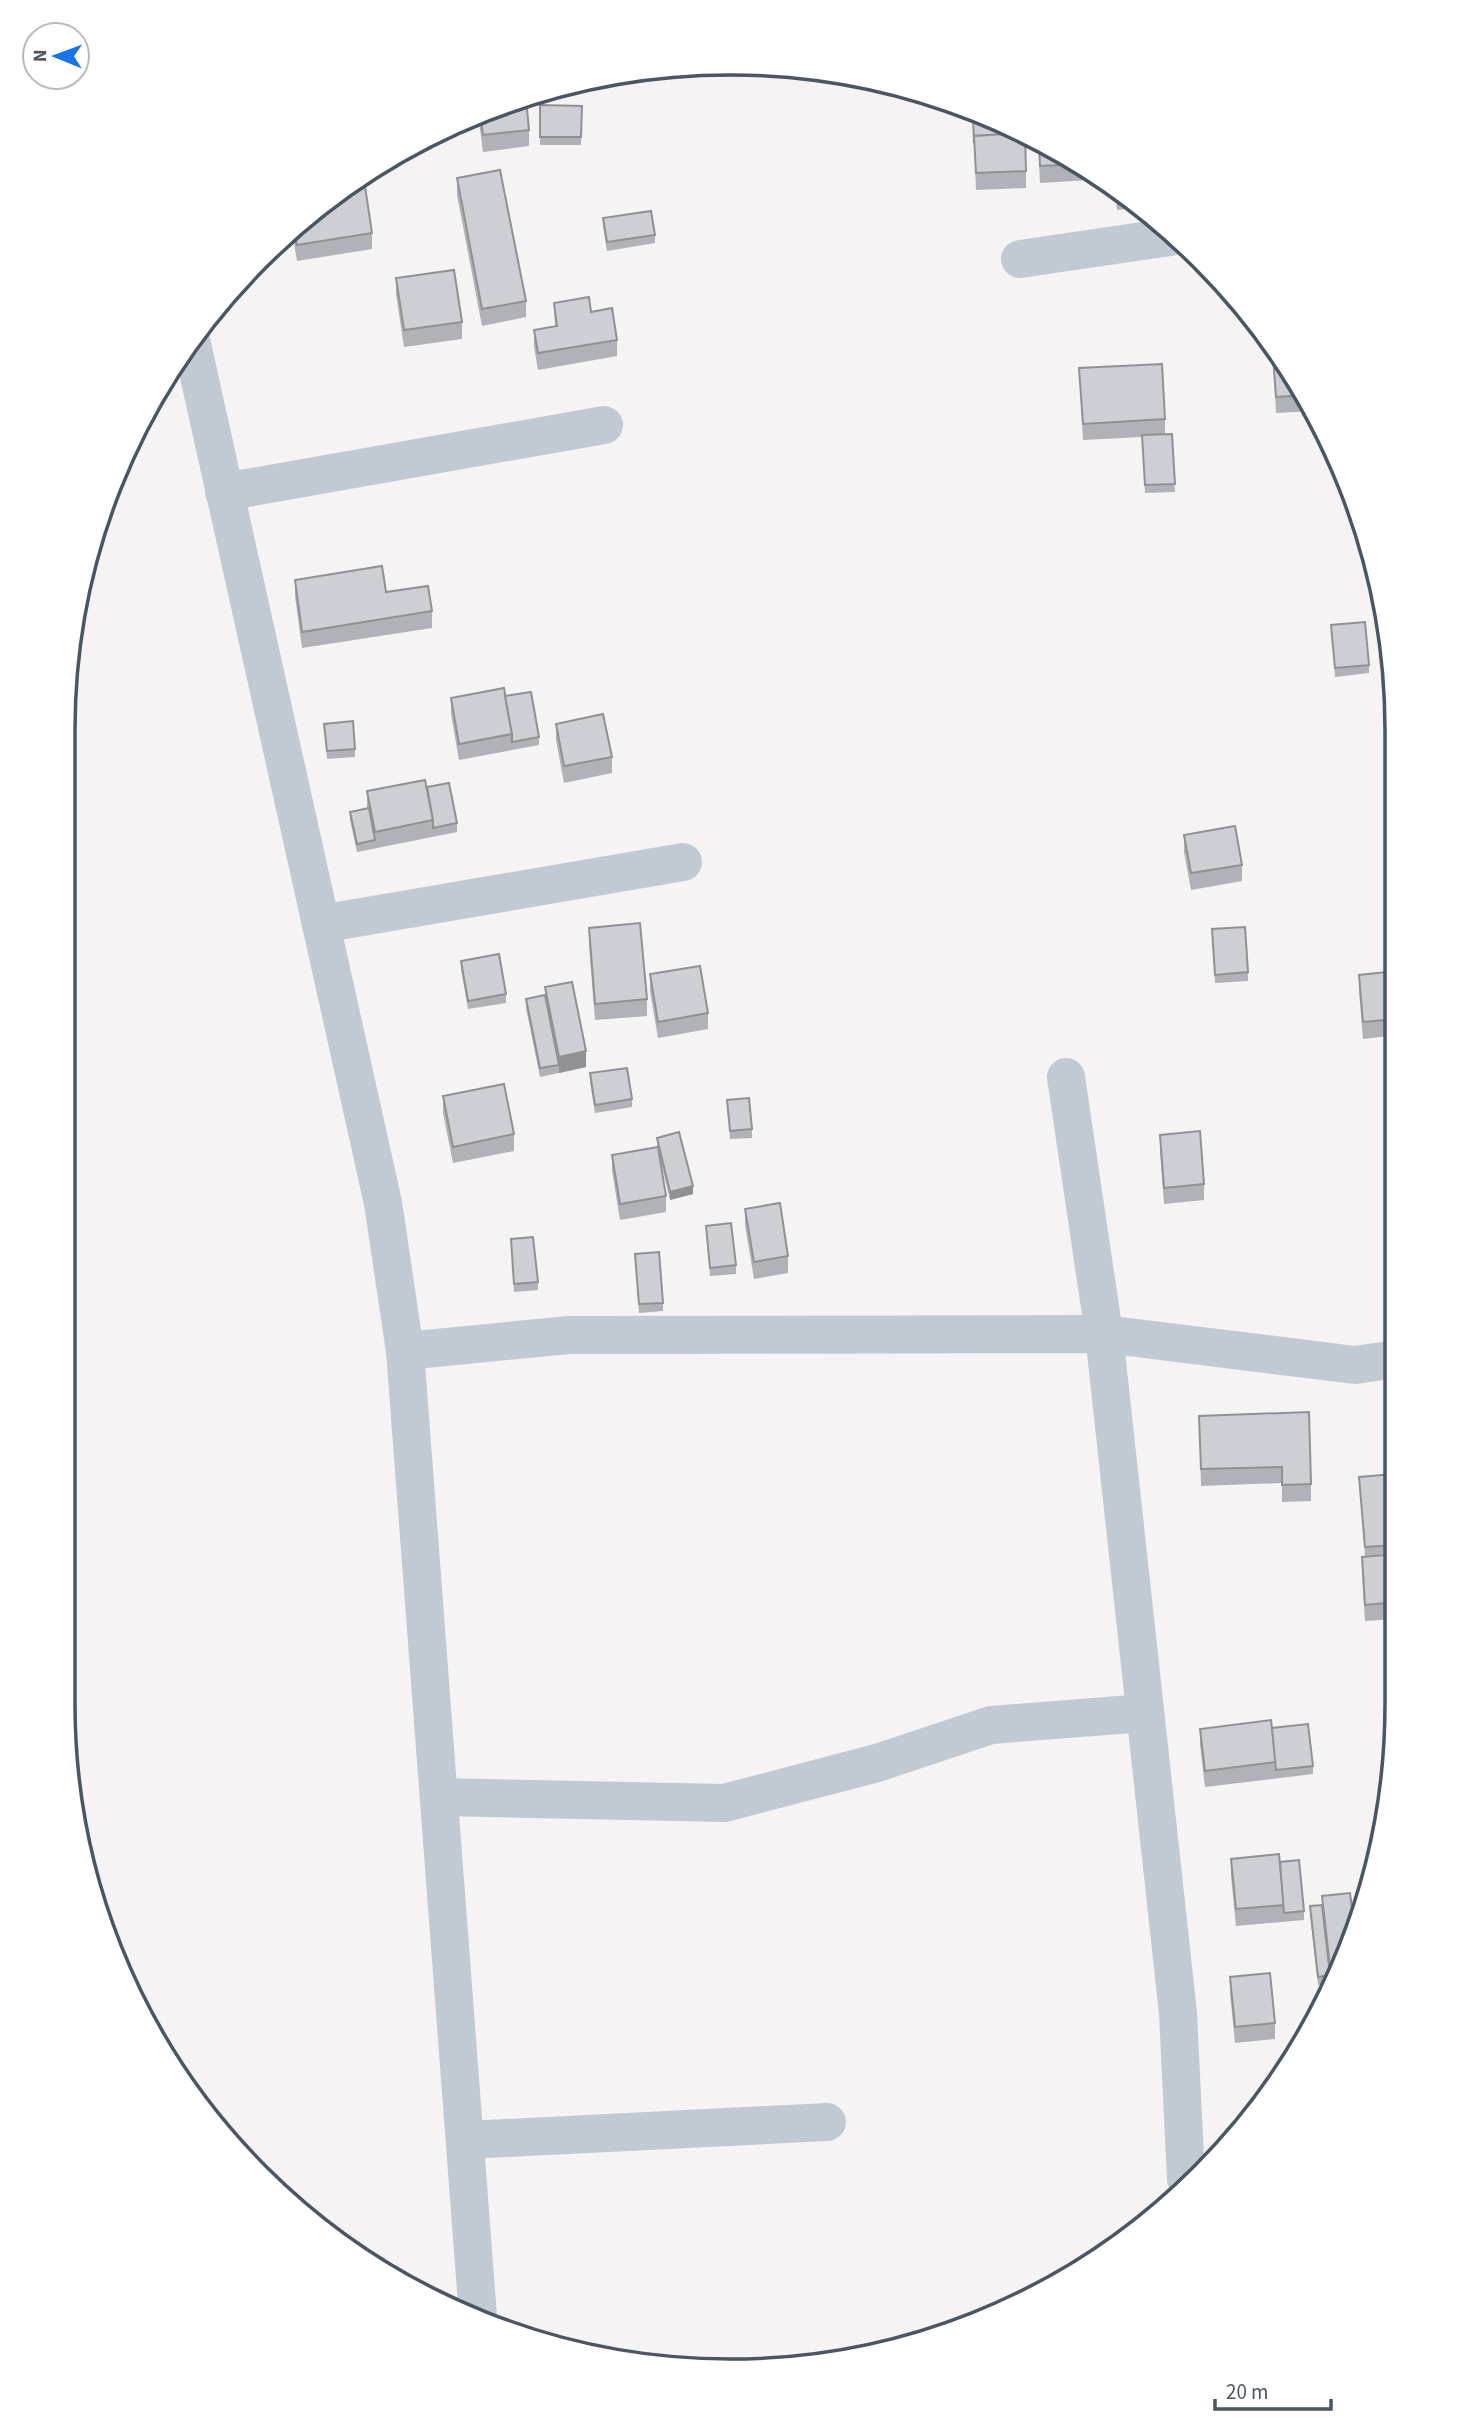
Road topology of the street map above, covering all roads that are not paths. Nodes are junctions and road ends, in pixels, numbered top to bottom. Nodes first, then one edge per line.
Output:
1 (1162, 238) edge
2 (1020, 258) dead end
3 (194, 355) edge
4 (604, 425) dead end
5 (224, 492) junction
6 (683, 862) dead end
7 (321, 924) junction
8 (1066, 1077) dead end
9 (1104, 1334) junction
10 (405, 1351) junction
11 (1385, 1361) edge
12 (1145, 1713) junction
13 (440, 1797) junction
14 (827, 2122) dead end
15 (466, 2140) junction
16 (1186, 2174) edge
17 (477, 2308) edge

1 - 2 street
3 - 5 street
4 - 5 street
5 - 7 street
6 - 7 street
7 - 10 street
8 - 9 street
9 - 10 street
9 - 11 street
9 - 12 street
10 - 13 street
12 - 13 street
12 - 16 street
13 - 15 street
14 - 15 street
15 - 17 street

